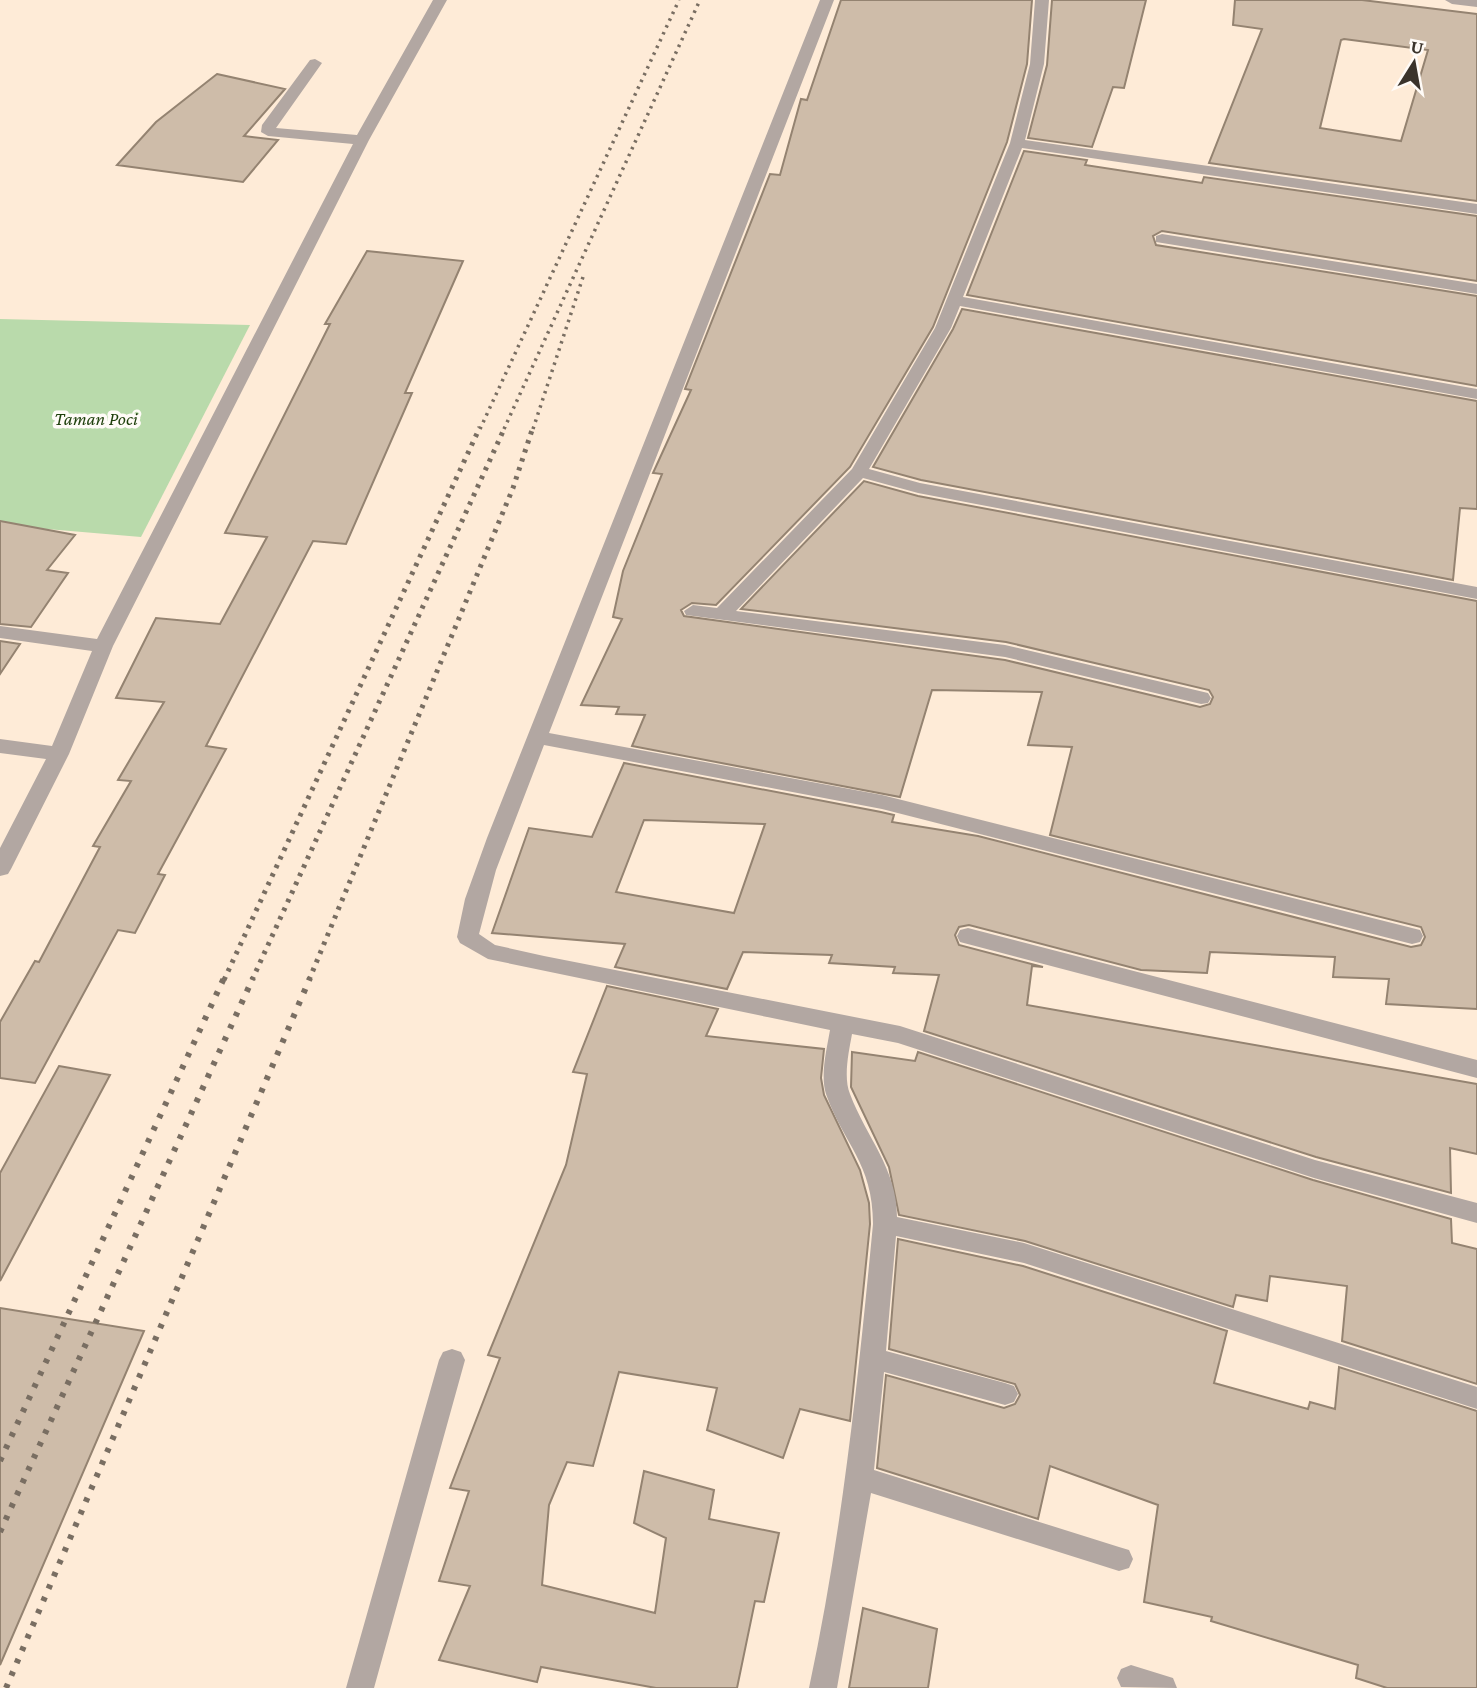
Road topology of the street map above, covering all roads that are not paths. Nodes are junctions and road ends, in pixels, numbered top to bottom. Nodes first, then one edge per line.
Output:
1 (827, 0) edge
2 (1042, 0) edge
3 (1452, 0) edge
4 (433, 1) edge
5 (1477, 3) edge
6 (315, 63) dead end
7 (362, 140) junction
8 (1017, 144) junction
9 (1477, 209) edge
10 (1162, 239) dead end
11 (1477, 289) edge
12 (953, 300) junction
13 (1477, 394) edge
14 (859, 472) junction
15 (1477, 593) edge
16 (693, 611) dead end
17 (723, 614) junction
18 (0, 632) edge
19 (103, 646) junction
20 (1200, 698) dead end
21 (537, 737) junction
22 (0, 746) edge
23 (59, 754) junction
24 (0, 869) edge
25 (968, 936) dead end
26 (1412, 936) dead end
27 (843, 1023) junction
28 (1477, 1069) edge
29 (1477, 1213) edge
30 (885, 1224) junction
31 (873, 1357) junction
32 (452, 1360) dead end
33 (1005, 1394) dead end
34 (1477, 1398) edge
35 (858, 1477) junction
36 (1119, 1559) dead end
37 (1131, 1678) dead end
38 (360, 1688) edge
39 (823, 1688) edge
40 (1163, 1688) edge

1 - 21 street
2 - 8 street
3 - 5 street
4 - 7 street
6 - 7 street
7 - 19 street
8 - 9 street
8 - 12 street
10 - 11 street
12 - 13 street
12 - 14 street
14 - 15 street
14 - 17 street
16 - 17 street
17 - 20 street
18 - 19 street
19 - 23 street
21 - 26 street
21 - 27 street
22 - 23 street
23 - 24 street
25 - 28 street
27 - 29 street
27 - 30 street
30 - 31 street
30 - 34 street
31 - 33 street
31 - 35 street
32 - 38 street
35 - 36 street
35 - 39 street
37 - 40 street

